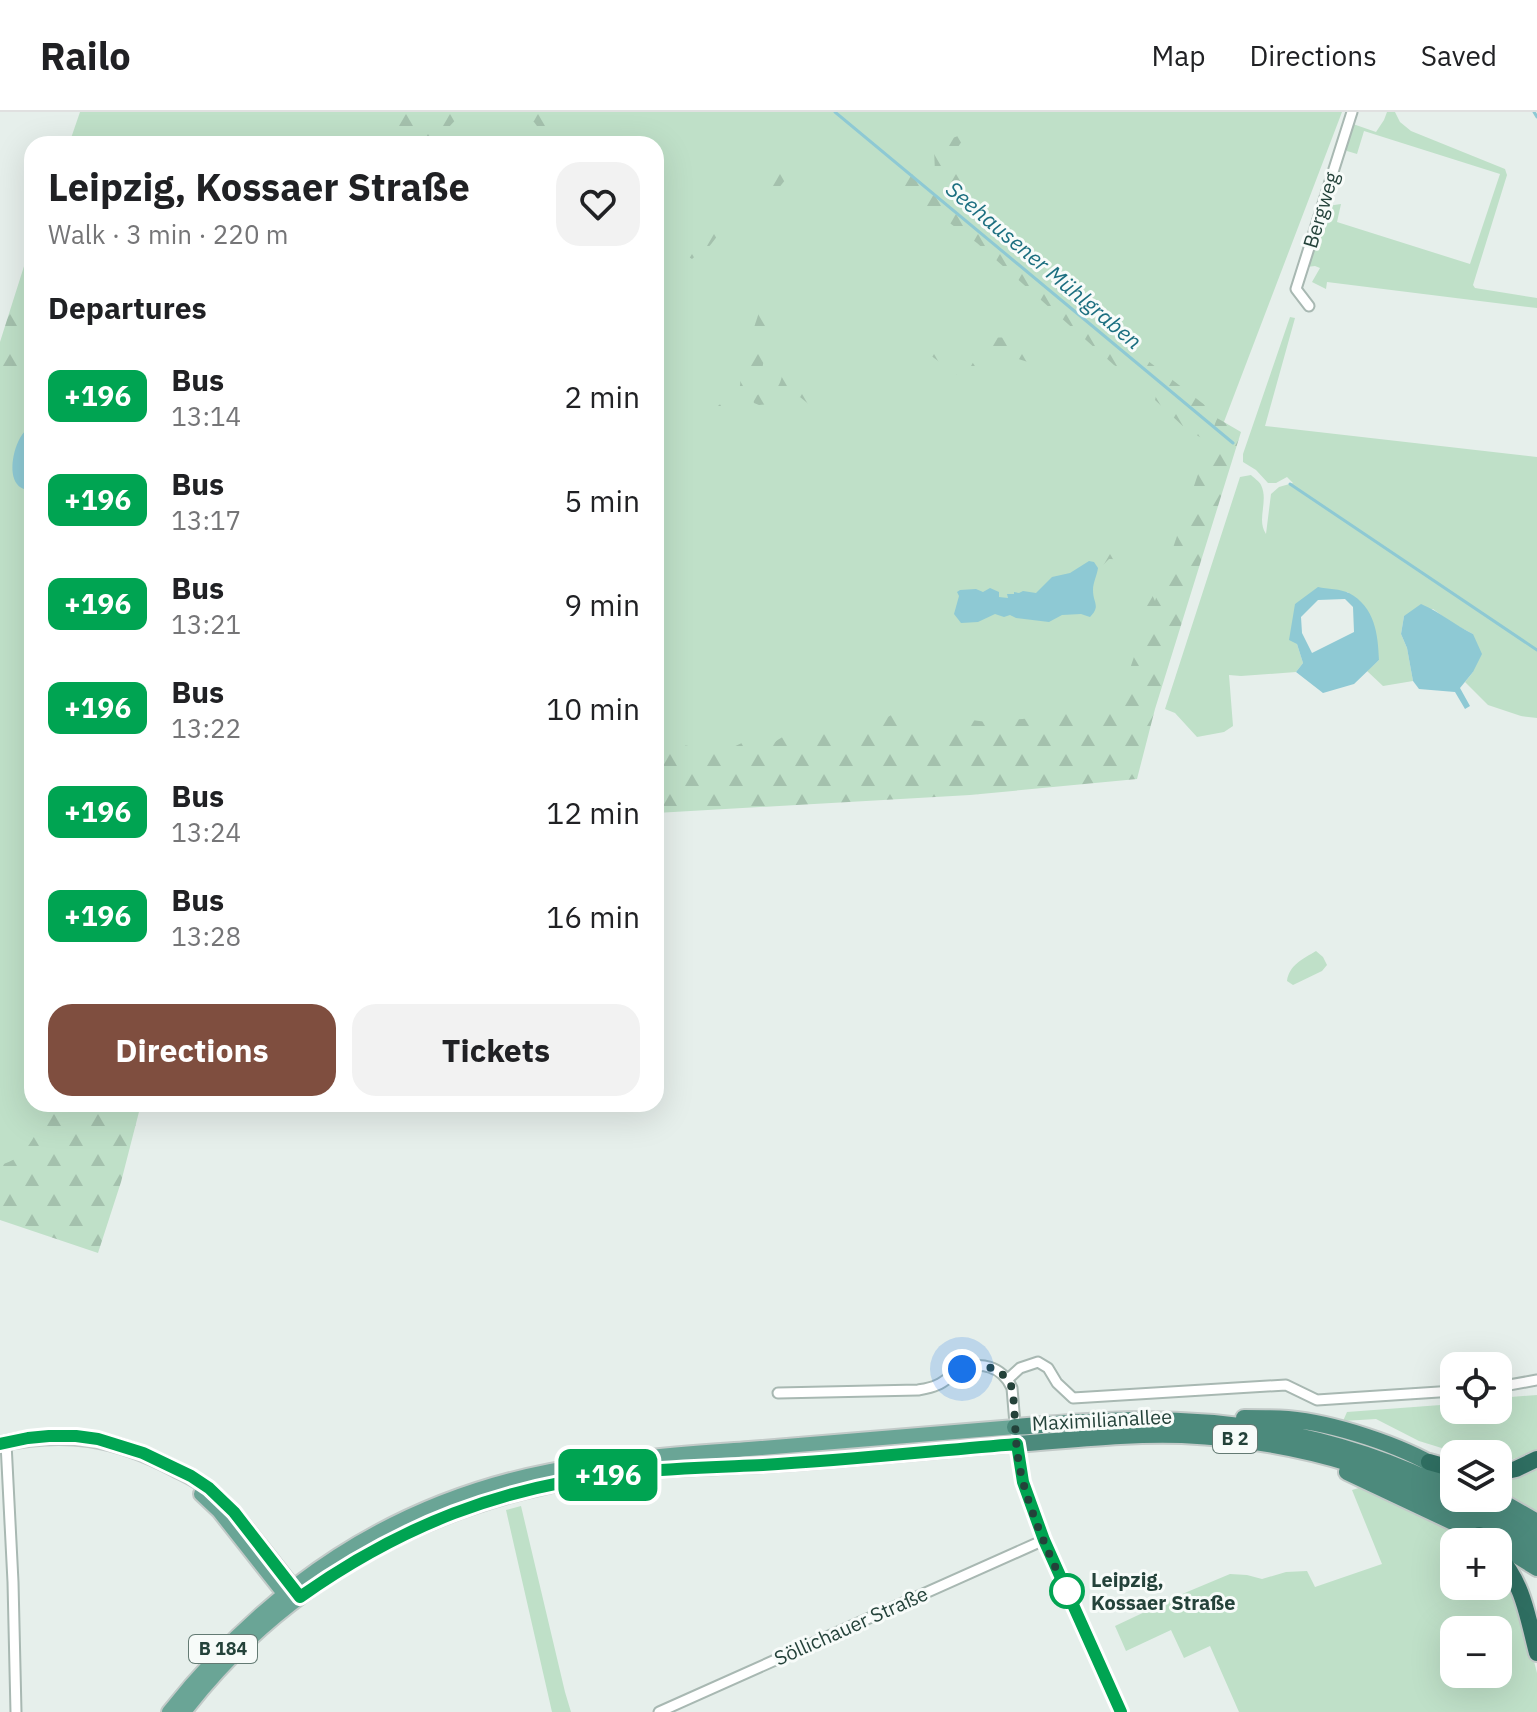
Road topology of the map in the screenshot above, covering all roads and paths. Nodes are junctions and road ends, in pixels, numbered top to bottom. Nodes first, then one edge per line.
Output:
1 (1352, 112) edge
2 (1309, 306) dead end
3 (1008, 1379) junction
4 (1537, 1380) edge
5 (1512, 1384) edge
6 (1440, 1392) edge
7 (778, 1393) dead end
8 (1220, 1423) junction
9 (1016, 1436) junction
10 (3, 1443) edge
11 (1331, 1458) junction
12 (1537, 1459) edge
13 (1429, 1462) junction
14 (1440, 1465) edge
15 (1440, 1468) edge
16 (1512, 1470) edge
17 (1440, 1484) edge
18 (1512, 1508) edge
19 (1491, 1512) edge
20 (1537, 1522) edge
21 (1464, 1528) edge
22 (1537, 1538) edge
23 (1044, 1540) junction
24 (1512, 1554) edge
25 (1537, 1555) edge
26 (1537, 1568) edge
27 (1512, 1574) edge
28 (292, 1595) junction
29 (1537, 1653) edge
30 (16, 1712) edge
31 (169, 1712) edge
32 (184, 1712) edge
33 (659, 1712) edge
34 (1121, 1712) edge

1 - 2 street, Bergweg
3 - 6 street
3 - 7 street
3 - 9 street, Maximilianallee
4 - 5 street
8 - 9 highway, Maximilianallee / B 2
8 - 13 highway
8 - 17 highway, Maximilianallee / B 2
9 - 11 highway, Maximilianallee / B 2
9 - 23 street
9 - 28 main road, Maximilianallee / B 2
9 - 28 main road, Maximilianallee / B 2
10 - 28 main road
10 - 30 street
11 - 21 highway
11 - 25 highway, Maximilianallee / B 2
12 - 16 highway
13 - 14 highway
13 - 15 highway
18 - 20 highway
19 - 22 highway
23 - 33 street, Söllichauer Straße
23 - 34 street
24 - 26 highway
27 - 29 highway
28 - 31 main road, Maximilianallee / B 184
28 - 32 main road, B 184

